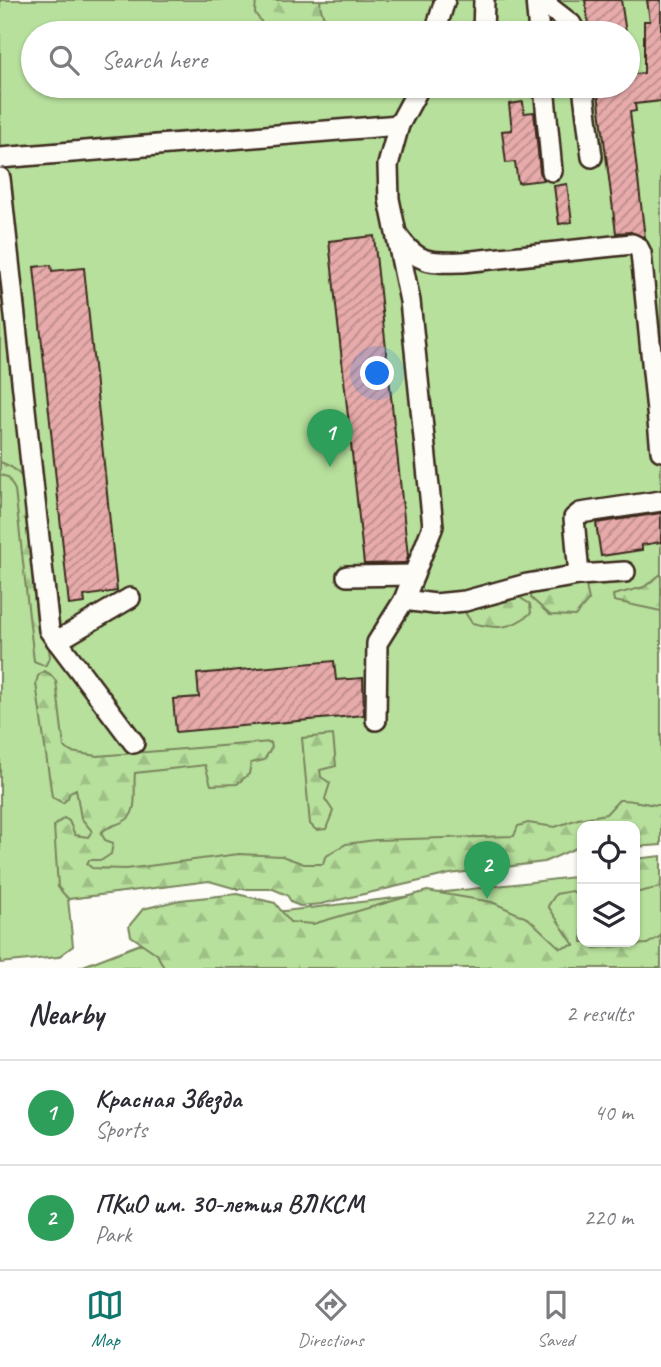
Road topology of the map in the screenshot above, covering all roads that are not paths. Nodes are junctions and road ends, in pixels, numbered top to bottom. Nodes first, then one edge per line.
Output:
1 (445, 0) edge
2 (484, 0) edge
3 (538, 0) edge
4 (439, 21) edge
5 (483, 21) edge
6 (539, 21) edge
7 (567, 21) edge
8 (414, 98) edge
9 (545, 98) edge
10 (585, 98) edge
11 (399, 125) junction
12 (592, 157) dead end
13 (0, 158) edge
14 (552, 171) dead end
15 (0, 178) edge
16 (393, 229) junction
17 (661, 451) edge
18 (661, 501) edge
19 (625, 572) dead end
20 (414, 575) junction
21 (579, 575) junction
22 (346, 576) dead end
23 (130, 598) dead end
24 (404, 600) junction
25 (57, 640) junction
26 (376, 720) dead end
27 (134, 743) dead end

1 - 4 lane
2 - 5 lane
3 - 6 lane
3 - 7 lane
8 - 11 lane
9 - 14 lane
10 - 12 lane
11 - 13 lane
11 - 16 lane
15 - 25 lane
16 - 17 lane
16 - 20 lane
18 - 21 lane
19 - 21 lane
20 - 22 lane
20 - 24 lane
21 - 24 lane
23 - 25 lane
24 - 26 lane
25 - 27 lane

